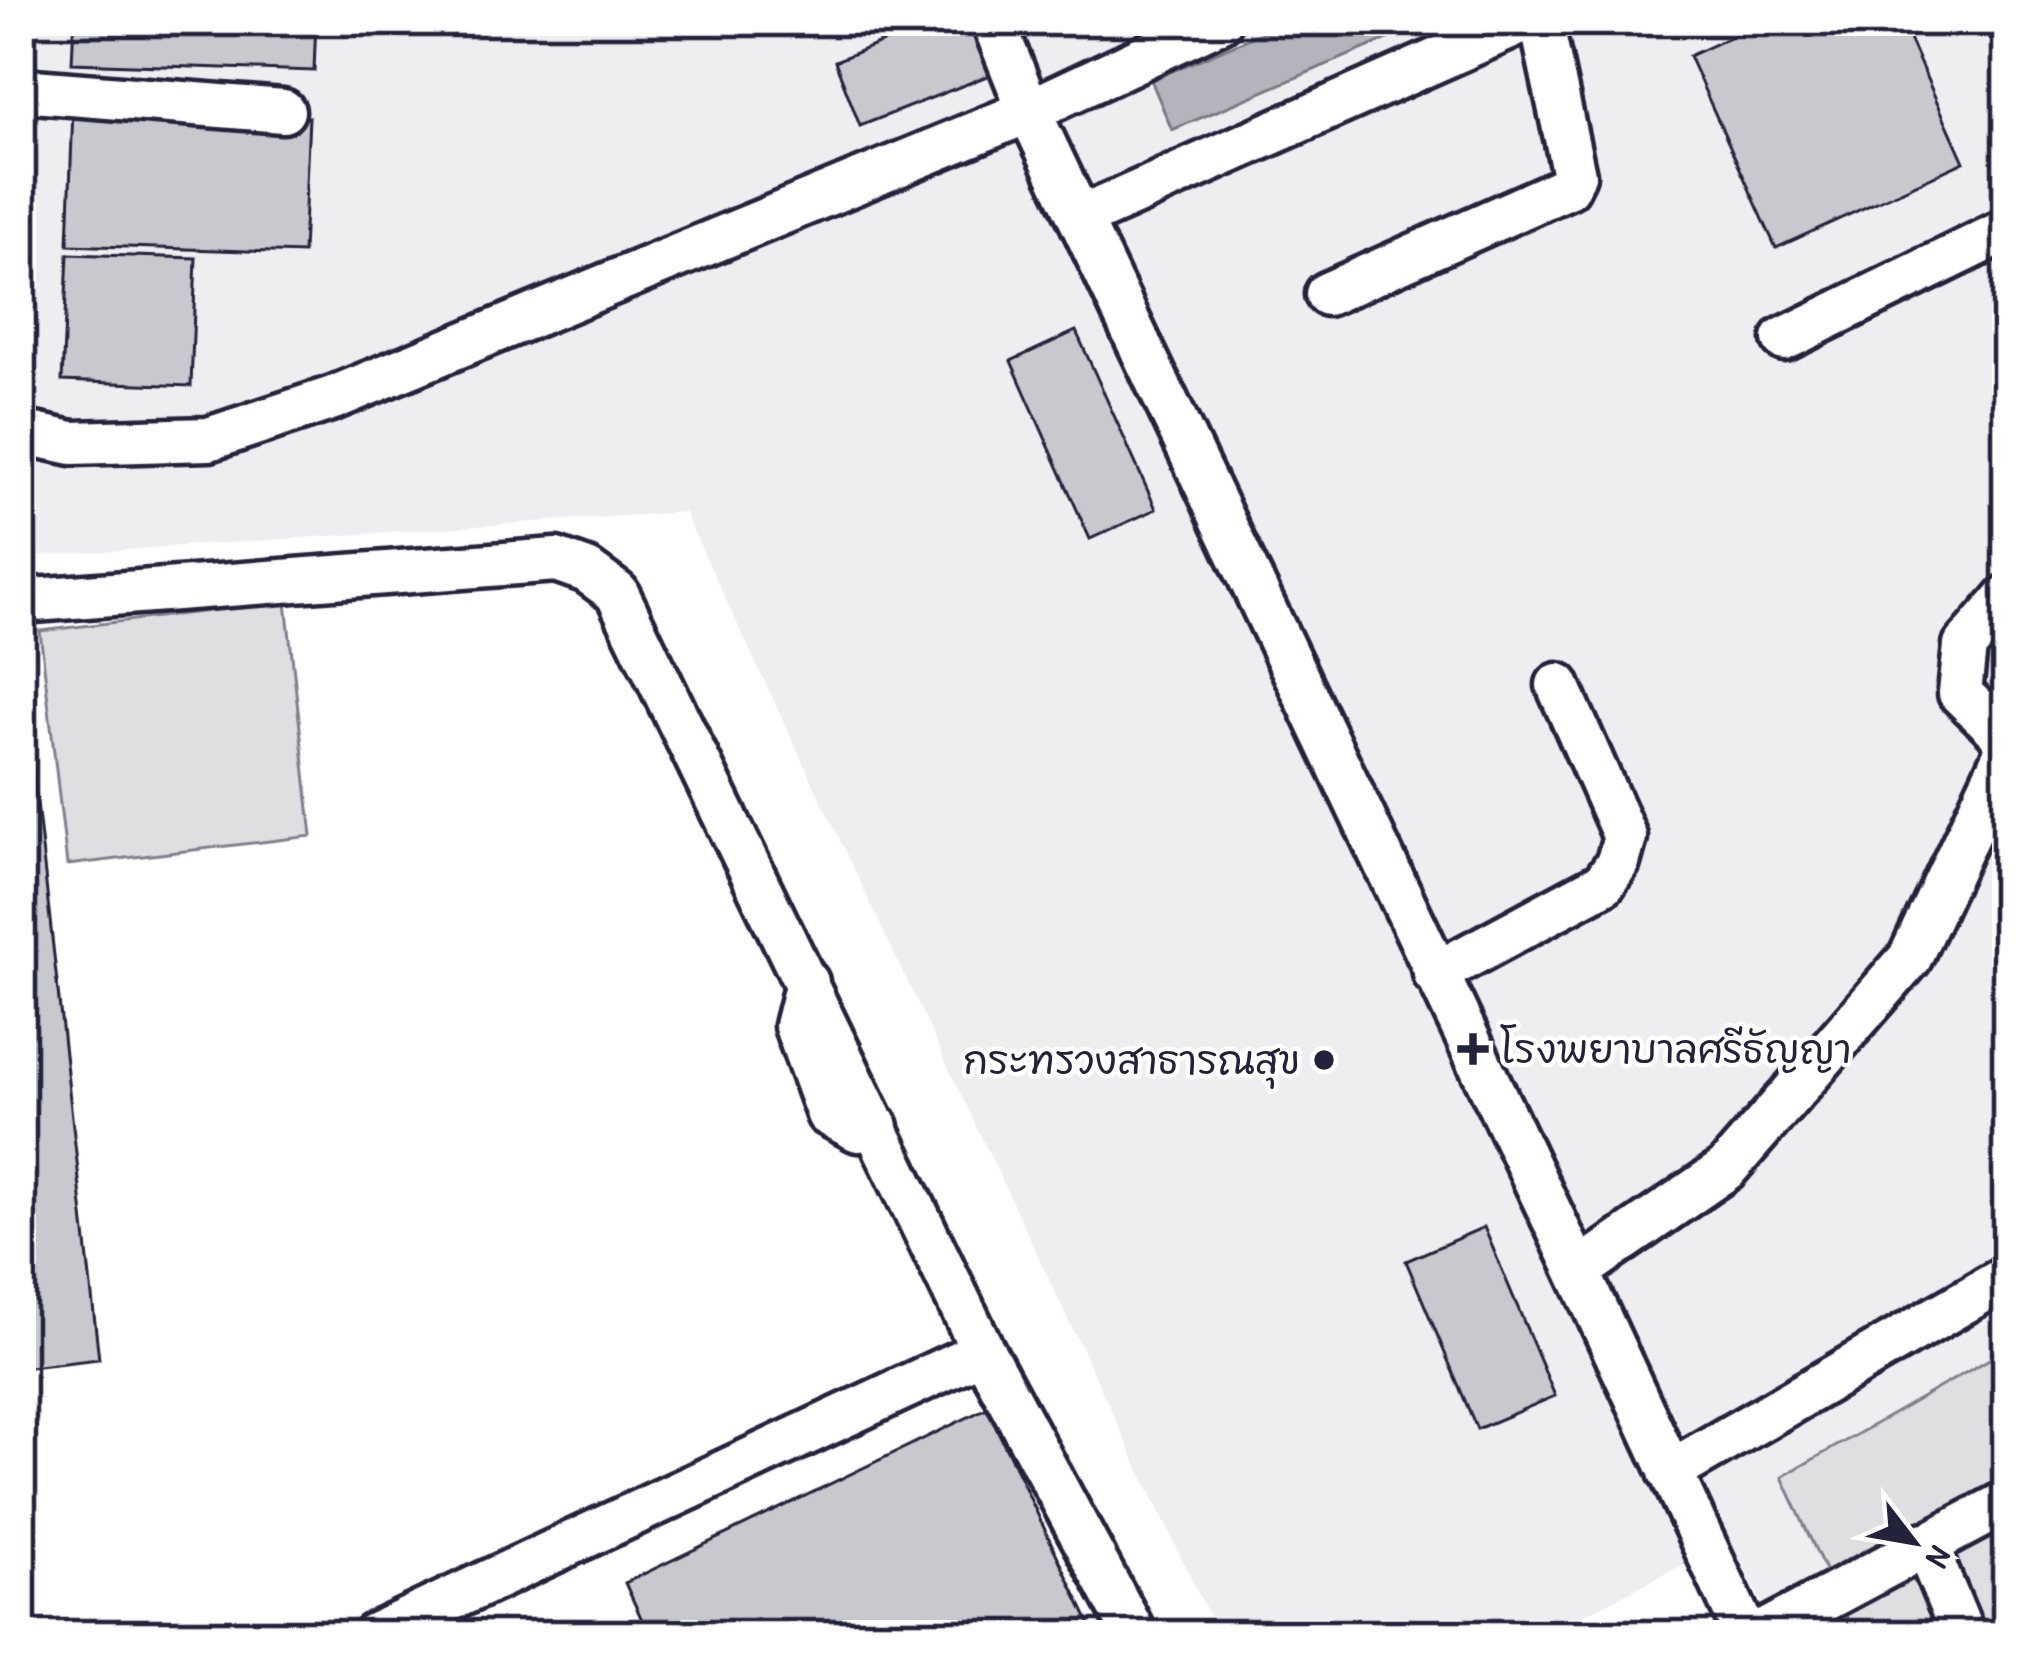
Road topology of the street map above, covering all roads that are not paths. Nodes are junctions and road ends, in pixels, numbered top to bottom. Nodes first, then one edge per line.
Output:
1 (993, 21) edge
2 (1220, 21) edge
3 (1525, 21) edge
4 (1540, 21) edge
5 (21, 90) edge
6 (284, 111) dead end
7 (1029, 111) junction
8 (1080, 218) junction
9 (2007, 230) edge
10 (1328, 294) dead end
11 (1784, 339) dead end
12 (21, 432) edge
13 (2007, 597) edge
14 (21, 601) edge
15 (1558, 685) dead end
16 (2007, 749) edge
17 (1436, 974) junction
18 (1578, 1270) junction
19 (2007, 1276) edge
20 (983, 1351) junction
21 (1670, 1472) junction
22 (2007, 1502) edge
23 (1925, 1544) junction
24 (374, 1635) edge
25 (1135, 1635) edge
26 (1745, 1635) edge
27 (1758, 1635) edge
28 (1963, 1635) edge

1 - 7 lane
2 - 7 lane
3 - 8 lane
4 - 10 lane
5 - 6 lane
7 - 8 lane
7 - 12 lane
8 - 17 lane
9 - 11 lane
13 - 16 lane
14 - 20 lane
15 - 17 lane
16 - 18 lane
17 - 18 lane
18 - 21 lane
19 - 21 lane
20 - 24 lane
20 - 25 lane
21 - 26 lane
22 - 23 lane
23 - 27 lane
23 - 28 lane

